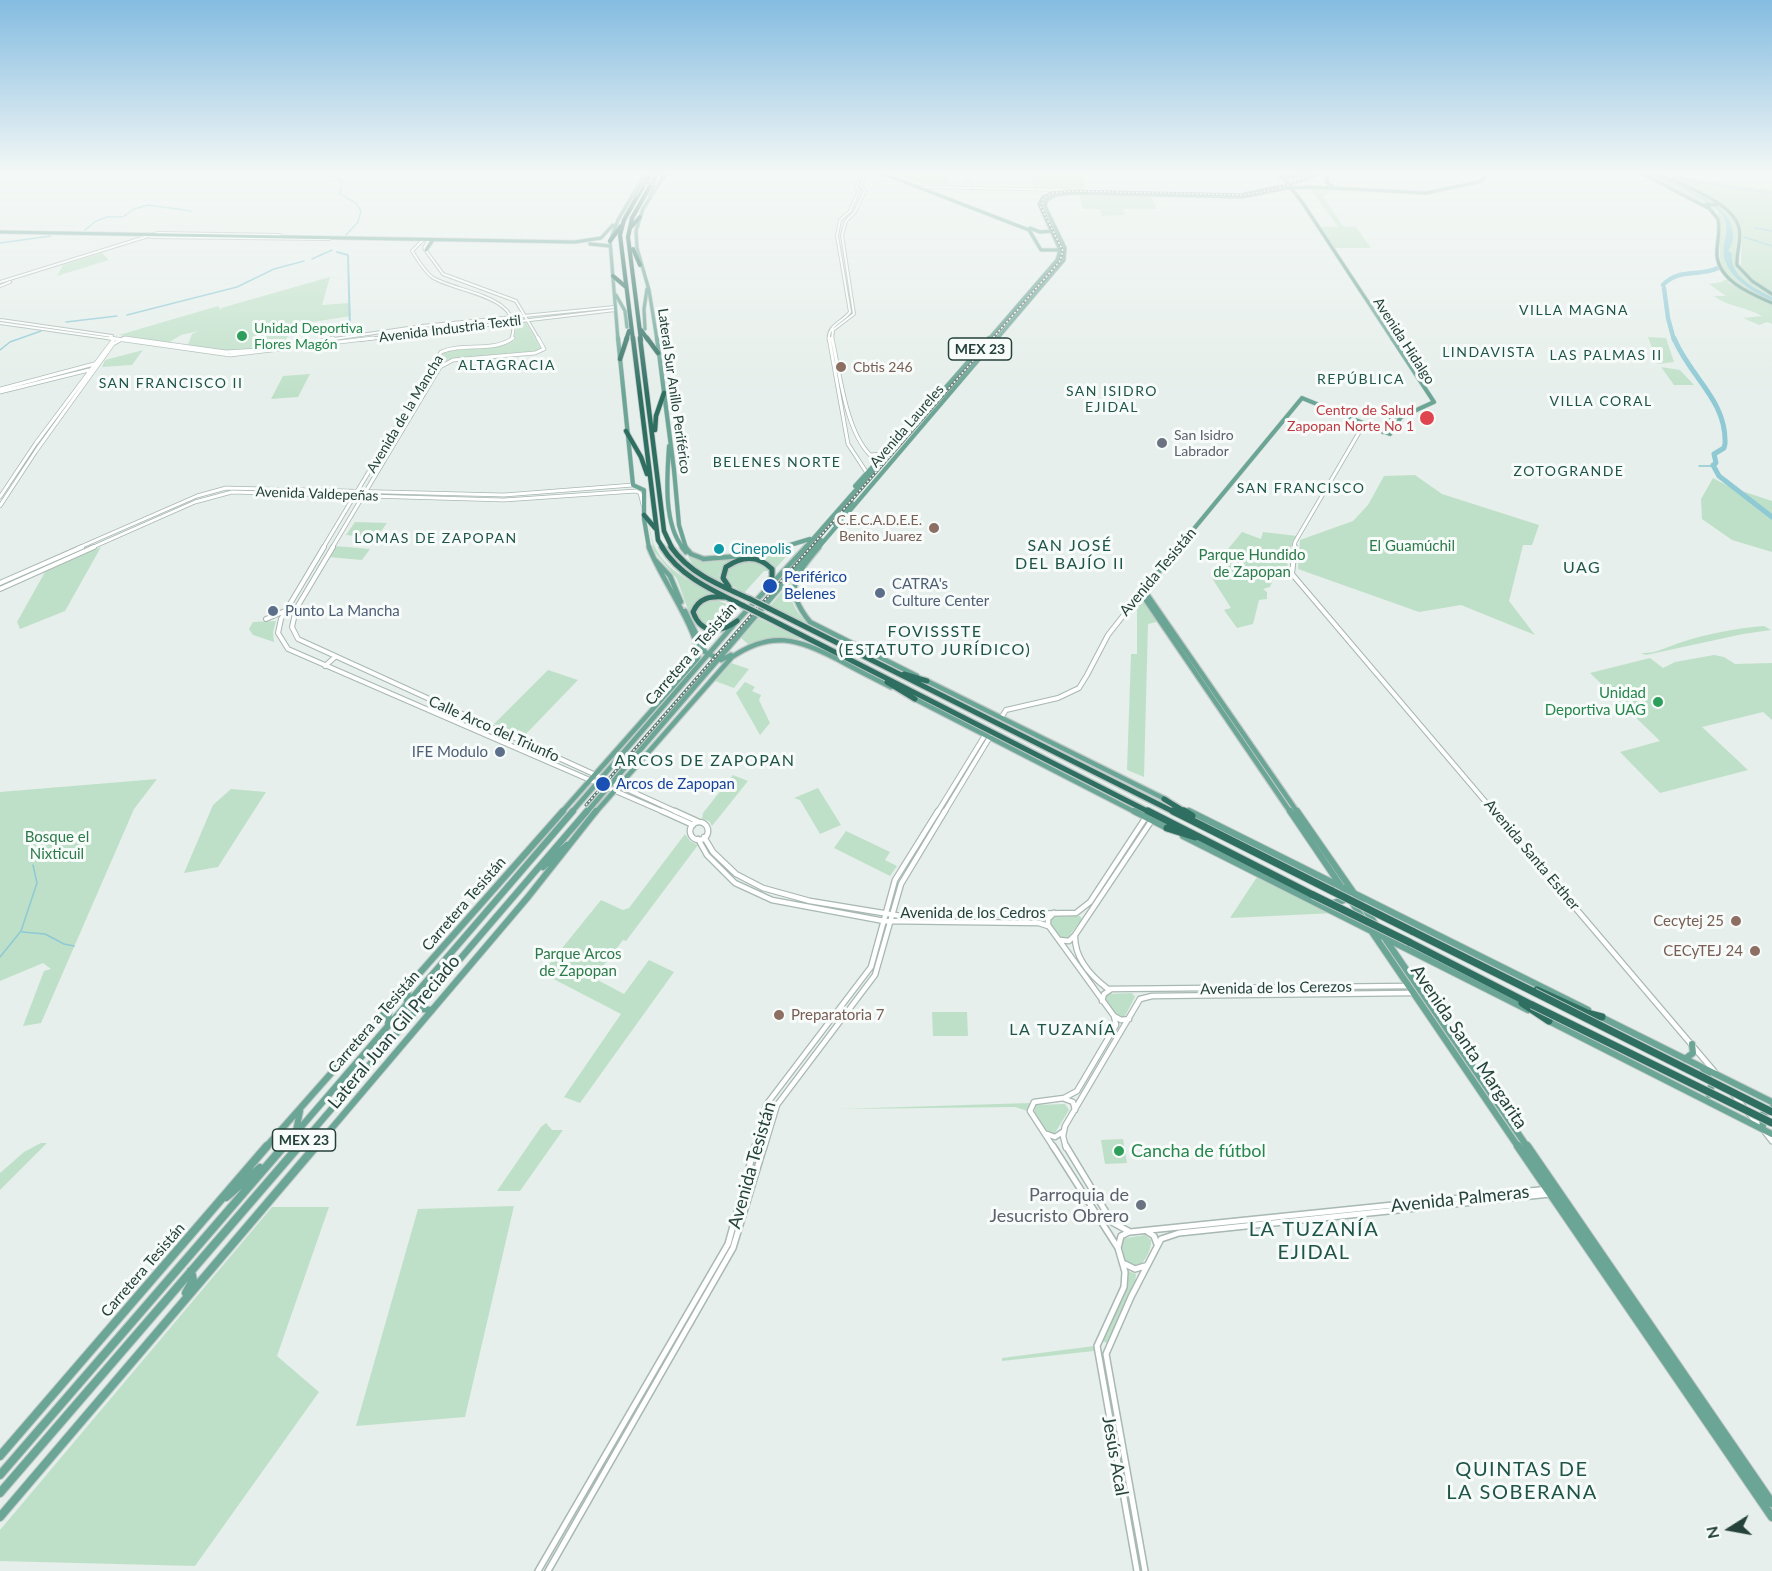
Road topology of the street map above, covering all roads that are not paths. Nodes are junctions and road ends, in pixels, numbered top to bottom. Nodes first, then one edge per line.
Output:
1 (117, 247) edge
2 (417, 247) edge
3 (610, 247) edge
4 (621, 247) edge
5 (629, 247) edge
6 (630, 247) edge
7 (638, 247) edge
8 (839, 247) edge
9 (844, 247) edge
10 (1039, 247) edge
11 (1329, 247) edge
12 (1718, 247) edge
13 (1738, 247) edge
14 (426, 250) edge
15 (1062, 250) junction
16 (640, 265) junction
17 (613, 276) junction
18 (0, 284) edge
19 (647, 284) junction
20 (626, 286) junction
21 (614, 291) junction
22 (1772, 294) edge
23 (1772, 303) edge
24 (615, 309) junction
25 (524, 315) junction
26 (512, 319) junction
27 (526, 320) junction
28 (0, 321) edge
29 (628, 327) junction
30 (639, 328) junction
31 (645, 329) dead end
32 (76, 331) junction
33 (66, 333) junction
34 (118, 339) junction
35 (298, 347) junction
36 (658, 353) junction
37 (620, 359) junction
38 (100, 362) junction
39 (93, 364) junction
40 (95, 369) junction
41 (89, 370) junction
42 (41, 380) junction
43 (843, 386) junction
44 (837, 388) junction
45 (0, 391) edge
46 (1426, 391) junction
47 (664, 393) junction
48 (1302, 398) joint
49 (930, 417) junction
50 (923, 421) junction
51 (1364, 424) junction
52 (626, 431) junction
53 (1383, 432) junction
54 (1390, 434) joint
55 (670, 441) junction
56 (867, 454) junction
57 (884, 454) junction
58 (861, 462) junction
59 (883, 462) junction
60 (876, 468) junction
61 (657, 473) junction
62 (867, 473) junction
63 (633, 484) junction
64 (610, 488) junction
65 (651, 488) junction
66 (358, 490) junction
67 (367, 490) junction
68 (609, 493) junction
69 (8, 495) junction
70 (355, 495) junction
71 (364, 495) junction
72 (1, 496) edge
73 (192, 499) junction
74 (195, 502) junction
75 (643, 505) junction
76 (0, 506) edge
77 (644, 515) junction
78 (656, 529) junction
79 (114, 539) junction
80 (810, 539) junction
81 (787, 547) junction
82 (102, 548) dead end
83 (803, 549) junction
84 (809, 554) junction
85 (652, 556) junction
86 (704, 559) junction
87 (799, 571) junction
88 (0, 583) edge
89 (784, 583) junction
90 (768, 586) junction
91 (0, 589) edge
92 (734, 592) junction
93 (1142, 592) junction
94 (727, 597) junction
95 (767, 607) junction
96 (285, 611) junction
97 (266, 619) dead end
98 (737, 621) junction
99 (292, 633) joint
100 (776, 640) joint
101 (285, 648) joint
102 (744, 649) junction
103 (709, 655) junction
104 (335, 657) junction
105 (718, 659) junction
106 (704, 660) junction
107 (850, 660) junction
108 (325, 666) junction
109 (712, 666) junction
110 (886, 669) junction
111 (682, 677) junction
112 (927, 681) junction
113 (708, 684) junction
114 (678, 690) junction
115 (915, 699) junction
116 (657, 714) junction
117 (1001, 718) junction
118 (634, 732) junction
119 (654, 734) junction
120 (988, 736) junction
121 (632, 769) junction
122 (597, 778) junction
123 (614, 786) junction
124 (1164, 799) junction
125 (567, 818) junction
126 (1149, 819) junction
127 (699, 822) junction
128 (584, 825) junction
129 (693, 825) junction
130 (1167, 828) junction
131 (1223, 836) junction
132 (704, 837) junction
133 (698, 839) junction
134 (531, 848) junction
135 (1224, 848) junction
136 (531, 876) junction
137 (1337, 888) junction
138 (1350, 894) junction
139 (1316, 903) junction
140 (1335, 903) junction
141 (885, 911) junction
142 (1005, 913) junction
143 (1054, 913) junction
144 (1076, 913) junction
145 (893, 914) junction
146 (1085, 920) junction
147 (884, 921) junction
148 (891, 921) junction
149 (1411, 922) junction
150 (1005, 923) junction
151 (1394, 925) junction
152 (1050, 929) junction
153 (1371, 931) junction
154 (1075, 935) junction
155 (1383, 936) junction
156 (1059, 940) junction
157 (1380, 944) junction
158 (1412, 951) junction
159 (1398, 957) junction
160 (1472, 975) junction
161 (1502, 975) junction
162 (862, 986) junction
163 (1408, 986) junction
164 (1418, 986) junction
165 (1335, 987) junction
166 (408, 988) junction
167 (1269, 988) junction
168 (1194, 989) junction
169 (1114, 990) junction
170 (1135, 990) junction
171 (1336, 993) junction
172 (1413, 993) junction
173 (1423, 993) junction
174 (1270, 994) junction
175 (1196, 995) junction
176 (1140, 999) junction
177 (1102, 1000) junction
178 (408, 1004) junction
179 (389, 1009) junction
180 (432, 1010) junction
181 (416, 1011) junction
182 (1114, 1016) junction
183 (1602, 1017) junction
184 (1129, 1019) junction
185 (1549, 1021) junction
186 (388, 1026) junction
187 (1692, 1044) junction
188 (1685, 1059) junction
189 (1700, 1066) junction
190 (1716, 1074) junction
191 (1695, 1094) junction
192 (1709, 1095) junction
193 (1064, 1098) junction
194 (1771, 1108) edge
195 (301, 1109) junction
196 (1075, 1110) junction
197 (1772, 1123) edge
198 (1763, 1130) junction
199 (1064, 1131) junction
200 (296, 1132) junction
201 (1772, 1132) edge
202 (1046, 1133) junction
203 (1772, 1141) edge
204 (273, 1158) junction
205 (1554, 1191) junction
206 (222, 1200) junction
207 (1147, 1231) junction
208 (1130, 1232) junction
209 (1156, 1244) junction
210 (1118, 1248) junction
211 (1125, 1263) junction
212 (1146, 1266) junction
213 (191, 1271) junction
214 (116, 1380) junction
215 (0, 1456) edge
216 (0, 1475) edge
217 (0, 1493) edge
218 (1772, 1503) edge
219 (0, 1517) edge
220 (1772, 1517) edge
221 (538, 1571) edge
222 (548, 1571) edge
223 (1137, 1571) edge
224 (1146, 1571) edge

1 - 18 street
2 - 26 street
3 - 17 main road
4 - 20 highway
5 - 30 highway
6 - 16 highway
7 - 16 main road, Lateral Sur Anillo Periférico
8 - 44 street
9 - 43 street
10 - 15 main road
11 - 46 main road, Avenida Hidalgo
12 - 23 main road
13 - 22 main road
14 - 25 street
15 - 49 main road, Avenida Laureles
15 - 50 main road, Avenida Laureles / MEX 23
15 - 57 main road, Avenida Laureles
15 - 59 main road, Avenida Laureles / MEX 23
16 - 19 main road, Lateral Sur Anillo Periférico
17 - 20 highway
17 - 21 main road
19 - 31 main road
19 - 36 main road, Lateral Sur Anillo Periférico
20 - 29 highway
21 - 24 main road
21 - 29 main road
24 - 25 street, Avenida Industria Textil
24 - 27 street, Avenida Industria Textil
24 - 37 main road
25 - 26 street, Avenida Industria Textil
25 - 27 street
26 - 27 street, Avenida Industria Textil
26 - 35 street, Avenida Industria Textil
26 - 35 street, Avenida Industria Textil
26 - 66 street, Avenida de la Mancha
27 - 67 street, Avenida de la Mancha
28 - 32 street, Avenida Industria Textil
28 - 33 street, Avenida Industria Textil
29 - 37 highway
29 - 65 highway
30 - 36 highway
30 - 61 highway
32 - 33 street
32 - 34 street, Avenida Industria Textil
33 - 34 street, Avenida Industria Textil
34 - 35 street, Avenida Industria Textil
34 - 38 street
34 - 39 street
36 - 47 main road, Lateral Sur Anillo Periférico
37 - 52 main road
38 - 39 street
38 - 40 street
39 - 41 street
39 - 42 street
40 - 41 street
40 - 69 street
41 - 42 street
41 - 72 street
42 - 45 street
43 - 44 street
43 - 56 street
44 - 58 street
46 - 53 main road, Avenida Hidalgo
46 - 54 main road, Avenida Hidalgo
47 - 55 main road, Lateral Sur Anillo Periférico
47 - 61 highway
48 - 51 main road
48 - 93 main road, Avenida Tesistán
49 - 50 main road
49 - 59 main road, Avenida Laureles
50 - 59 main road, Avenida Laureles / MEX 23
51 - 53 main road
51 - 187 street, Avenida Santa Esther
52 - 63 main road
52 - 65 highway
53 - 54 main road
55 - 86 main road, Lateral Sur Anillo Periférico
55 - 86 main road
56 - 57 street
56 - 59 street
57 - 59 main road, Avenida Laureles
58 - 60 street
58 - 62 street
59 - 60 main road, Avenida Laureles / MEX 23
59 - 60 main road, Avenida Laureles
59 - 87 main road, Avenida Laureles
60 - 62 main road, Avenida Laureles
60 - 83 main road, Avenida Laureles / MEX 23
60 - 84 main road, Avenida Laureles / MEX 23
61 - 92 highway
62 - 80 main road, Avenida Laureles
63 - 64 street, Avenida Valdepeñas
63 - 75 main road
64 - 67 street, Avenida Valdepeñas
64 - 68 street
65 - 78 highway
66 - 67 street, Avenida Valdepeñas
66 - 70 street, Avenida de la Mancha
66 - 73 street, Avenida Valdepeñas
67 - 71 street, Avenida de la Mancha
68 - 71 street, Avenida Valdepeñas
68 - 75 street, Avenida Valdepeñas
69 - 72 street
69 - 76 street
70 - 71 street, Avenida Valdepeñas
70 - 74 street, Avenida Valdepeñas
70 - 96 street, Avenida de la Mancha
71 - 99 street, Avenida de la Mancha
73 - 74 street
73 - 88 street, Avenida Valdepeñas
74 - 79 street, Avenida Valdepeñas
75 - 77 main road, Carretera Tesistán
77 - 78 highway
77 - 85 main road, Carretera Tesistán
78 - 94 highway
79 - 82 street
79 - 91 street, Avenida Valdepeñas
80 - 81 main road
80 - 83 main road, Avenida Laureles
81 - 83 main road
81 - 86 main road
83 - 84 main road
83 - 90 main road, Avenida Laureles / MEX 23
84 - 89 main road, Avenida Laureles / MEX 23
85 - 103 main road
85 - 111 main road, Carretera Tesistán
87 - 89 main road, Avenida Laureles
87 - 112 main road
89 - 95 main road, Avenida Laureles / MEX 23
90 - 92 highway
90 - 98 main road, Carretera a Tesistán / MEX 23
92 - 95 highway, bridge
93 - 117 street, Avenida Tesistán
93 - 137 main road, Avenida Santa Margarita
93 - 138 main road, Avenida Santa Margarita
94 - 98 highway
94 - 107 highway, bridge
95 - 105 main road, Carretera a Tesistán / MEX 23
95 - 110 highway
96 - 97 street
96 - 101 street, Avenida de la Mancha
98 - 103 main road, Carretera a Tesistán / MEX 23
99 - 104 street, Calle Arco del Triunfo
100 - 102 main road, Lateral Juan Gil Preciado
100 - 115 main road
101 - 108 street, Calle Arco del Triunfo
102 - 105 main road
102 - 113 main road, Lateral Juan Gil Preciado
103 - 105 main road
103 - 106 main road, Carretera a Tesistán / MEX 23
104 - 108 street
104 - 122 street, Calle Arco del Triunfo
105 - 109 main road, Carretera a Tesistán / MEX 23
106 - 109 main road
106 - 114 main road, Carretera a Tesistán / MEX 23
107 - 115 highway
107 - 135 highway
108 - 122 street, Calle Arco del Triunfo
109 - 113 main road
109 - 119 main road, Carretera a Tesistán / MEX 23
110 - 112 highway
110 - 131 highway
111 - 114 main road
111 - 118 main road, Carretera Tesistán
112 - 117 main road
113 - 121 main road, Lateral Juan Gil Preciado
114 - 116 main road, Carretera a Tesistán / MEX 23
115 - 120 main road
116 - 118 main road
116 - 122 main road, Carretera a Tesistán / MEX 23
117 - 124 main road
118 - 122 main road, Carretera Tesistán
119 - 121 main road
119 - 123 main road, Carretera a Tesistán / MEX 23
120 - 126 main road
120 - 141 street, Avenida Tesistán
120 - 145 street, Avenida Tesistán
121 - 123 main road, Lateral Juan Gil Preciado
122 - 123 street, Calle Arco del Triunfo
122 - 125 main road, Carretera a Tesistán / MEX 23
122 - 134 main road, Carretera Tesistán
123 - 127 street, Calle Arco del Triunfo
123 - 128 main road, Lateral Juan Gil Preciado
123 - 129 street, Calle Arco del Triunfo
123 - 136 main road, Carretera a Tesistán / MEX 23
124 - 131 highway
124 - 137 main road
125 - 134 main road
125 - 178 main road, Carretera a Tesistán / MEX 23
126 - 130 main road
126 - 144 street
126 - 146 street
127 - 129 street
127 - 132 street
128 - 136 main road
128 - 180 main road, Lateral Juan Gil Preciado
129 - 133 street
130 - 135 highway
130 - 139 main road
131 - 137 highway
132 - 133 street
132 - 141 street
133 - 147 street
134 - 166 main road, Carretera Tesistán
135 - 160 highway, bridge
136 - 181 main road, Carretera a Tesistán / MEX 23
137 - 138 main road, Avenida Santa Margarita
137 - 140 main road
137 - 161 highway, bridge
138 - 140 main road
138 - 149 main road
138 - 153 main road, Avenida Santa Margarita
138 - 155 main road, Avenida Santa Margarita
139 - 140 main road
139 - 153 main road
141 - 145 street, Avenida de los Cedros
141 - 147 street, Avenida Tesistán
142 - 143 street, Avenida de los Cedros
142 - 145 street, Avenida de los Cedros
142 - 150 street
143 - 144 street
143 - 152 street
144 - 146 street
145 - 148 street, Avenida Tesistán
146 - 154 street
147 - 148 street, Avenida de los Cedros
147 - 162 street, Avenida Tesistán
148 - 150 street, Avenida de los Cedros
148 - 162 street, Avenida Tesistán
149 - 151 main road
149 - 183 main road
150 - 152 street, Avenida de los Cedros
151 - 155 main road
151 - 158 main road
152 - 156 street
153 - 155 main road
153 - 157 main road, Avenida Santa Margarita
154 - 156 street
154 - 169 street
155 - 157 main road
155 - 158 main road
155 - 159 main road, Avenida Santa Margarita
156 - 177 street
157 - 163 main road, Avenida Santa Margarita
158 - 159 main road
158 - 185 main road
159 - 164 main road, Avenida Santa Margarita
160 - 185 highway
160 - 197 highway, bridge
161 - 183 highway
161 - 194 highway, bridge
162 - 221 street, Avenida Tesistán
162 - 222 street, Avenida Tesistán
163 - 164 street, Avenida de los Cerezos
163 - 165 street, Avenida de los Cerezos
163 - 172 main road, Avenida Santa Margarita
164 - 173 main road, Avenida Santa Margarita
165 - 167 street, Avenida de los Cerezos
165 - 171 street
166 - 178 main road
166 - 179 main road, Carretera Tesistán
167 - 168 street, Avenida de los Cerezos
167 - 174 street
168 - 170 street, Avenida de los Cerezos
168 - 175 street
169 - 170 street
169 - 177 street
170 - 176 street
171 - 172 street, Avenida de los Cerezos
171 - 174 street, Avenida de los Cerezos
172 - 173 street, Avenida de los Cerezos
172 - 205 main road, Avenida Santa Margarita
173 - 205 main road, Avenida Santa Margarita
174 - 175 street, Avenida de los Cerezos
175 - 176 street, Avenida de los Cerezos
176 - 184 street
177 - 182 street
178 - 181 main road
178 - 186 main road, Carretera a Tesistán / MEX 23
179 - 186 main road
179 - 195 main road, Carretera Tesistán
180 - 181 main road
180 - 214 main road, Lateral Juan Gil Preciado
181 - 213 main road, Carretera a Tesistán / MEX 23
182 - 184 street
182 - 193 street
183 - 188 main road
184 - 196 street
185 - 191 main road
186 - 200 main road, Carretera a Tesistán / MEX 23
187 - 188 main road
187 - 190 street, Avenida Santa Esther
188 - 189 main road
189 - 190 main road
189 - 192 main road
190 - 192 main road
190 - 194 main road
190 - 198 street, Avenida Santa Esther
191 - 192 main road
191 - 198 main road
193 - 196 street
193 - 202 street
194 - 198 main road
194 - 201 main road
195 - 200 main road
195 - 206 main road, Carretera Tesistán
196 - 199 street
198 - 201 main road
198 - 203 street, Avenida Santa Esther
199 - 202 street
199 - 208 street
200 - 204 main road, Carretera a Tesistán / MEX 23
202 - 210 street
204 - 206 main road
204 - 216 main road, Carretera a Tesistán / MEX 23
205 - 207 street, Avenida Palmeras
205 - 209 street, Avenida Palmeras
205 - 218 main road, Avenida Santa Margarita
205 - 220 main road, Avenida Santa Margarita
206 - 215 main road, Carretera Tesistán
207 - 208 street
207 - 209 street
208 - 210 street
209 - 212 street
210 - 211 street
211 - 212 street
211 - 223 street, Jesús Acal
212 - 224 street, Jesús Acal
213 - 214 main road
213 - 217 main road, Carretera a Tesistán / MEX 23
214 - 219 main road, Lateral Juan Gil Preciado

